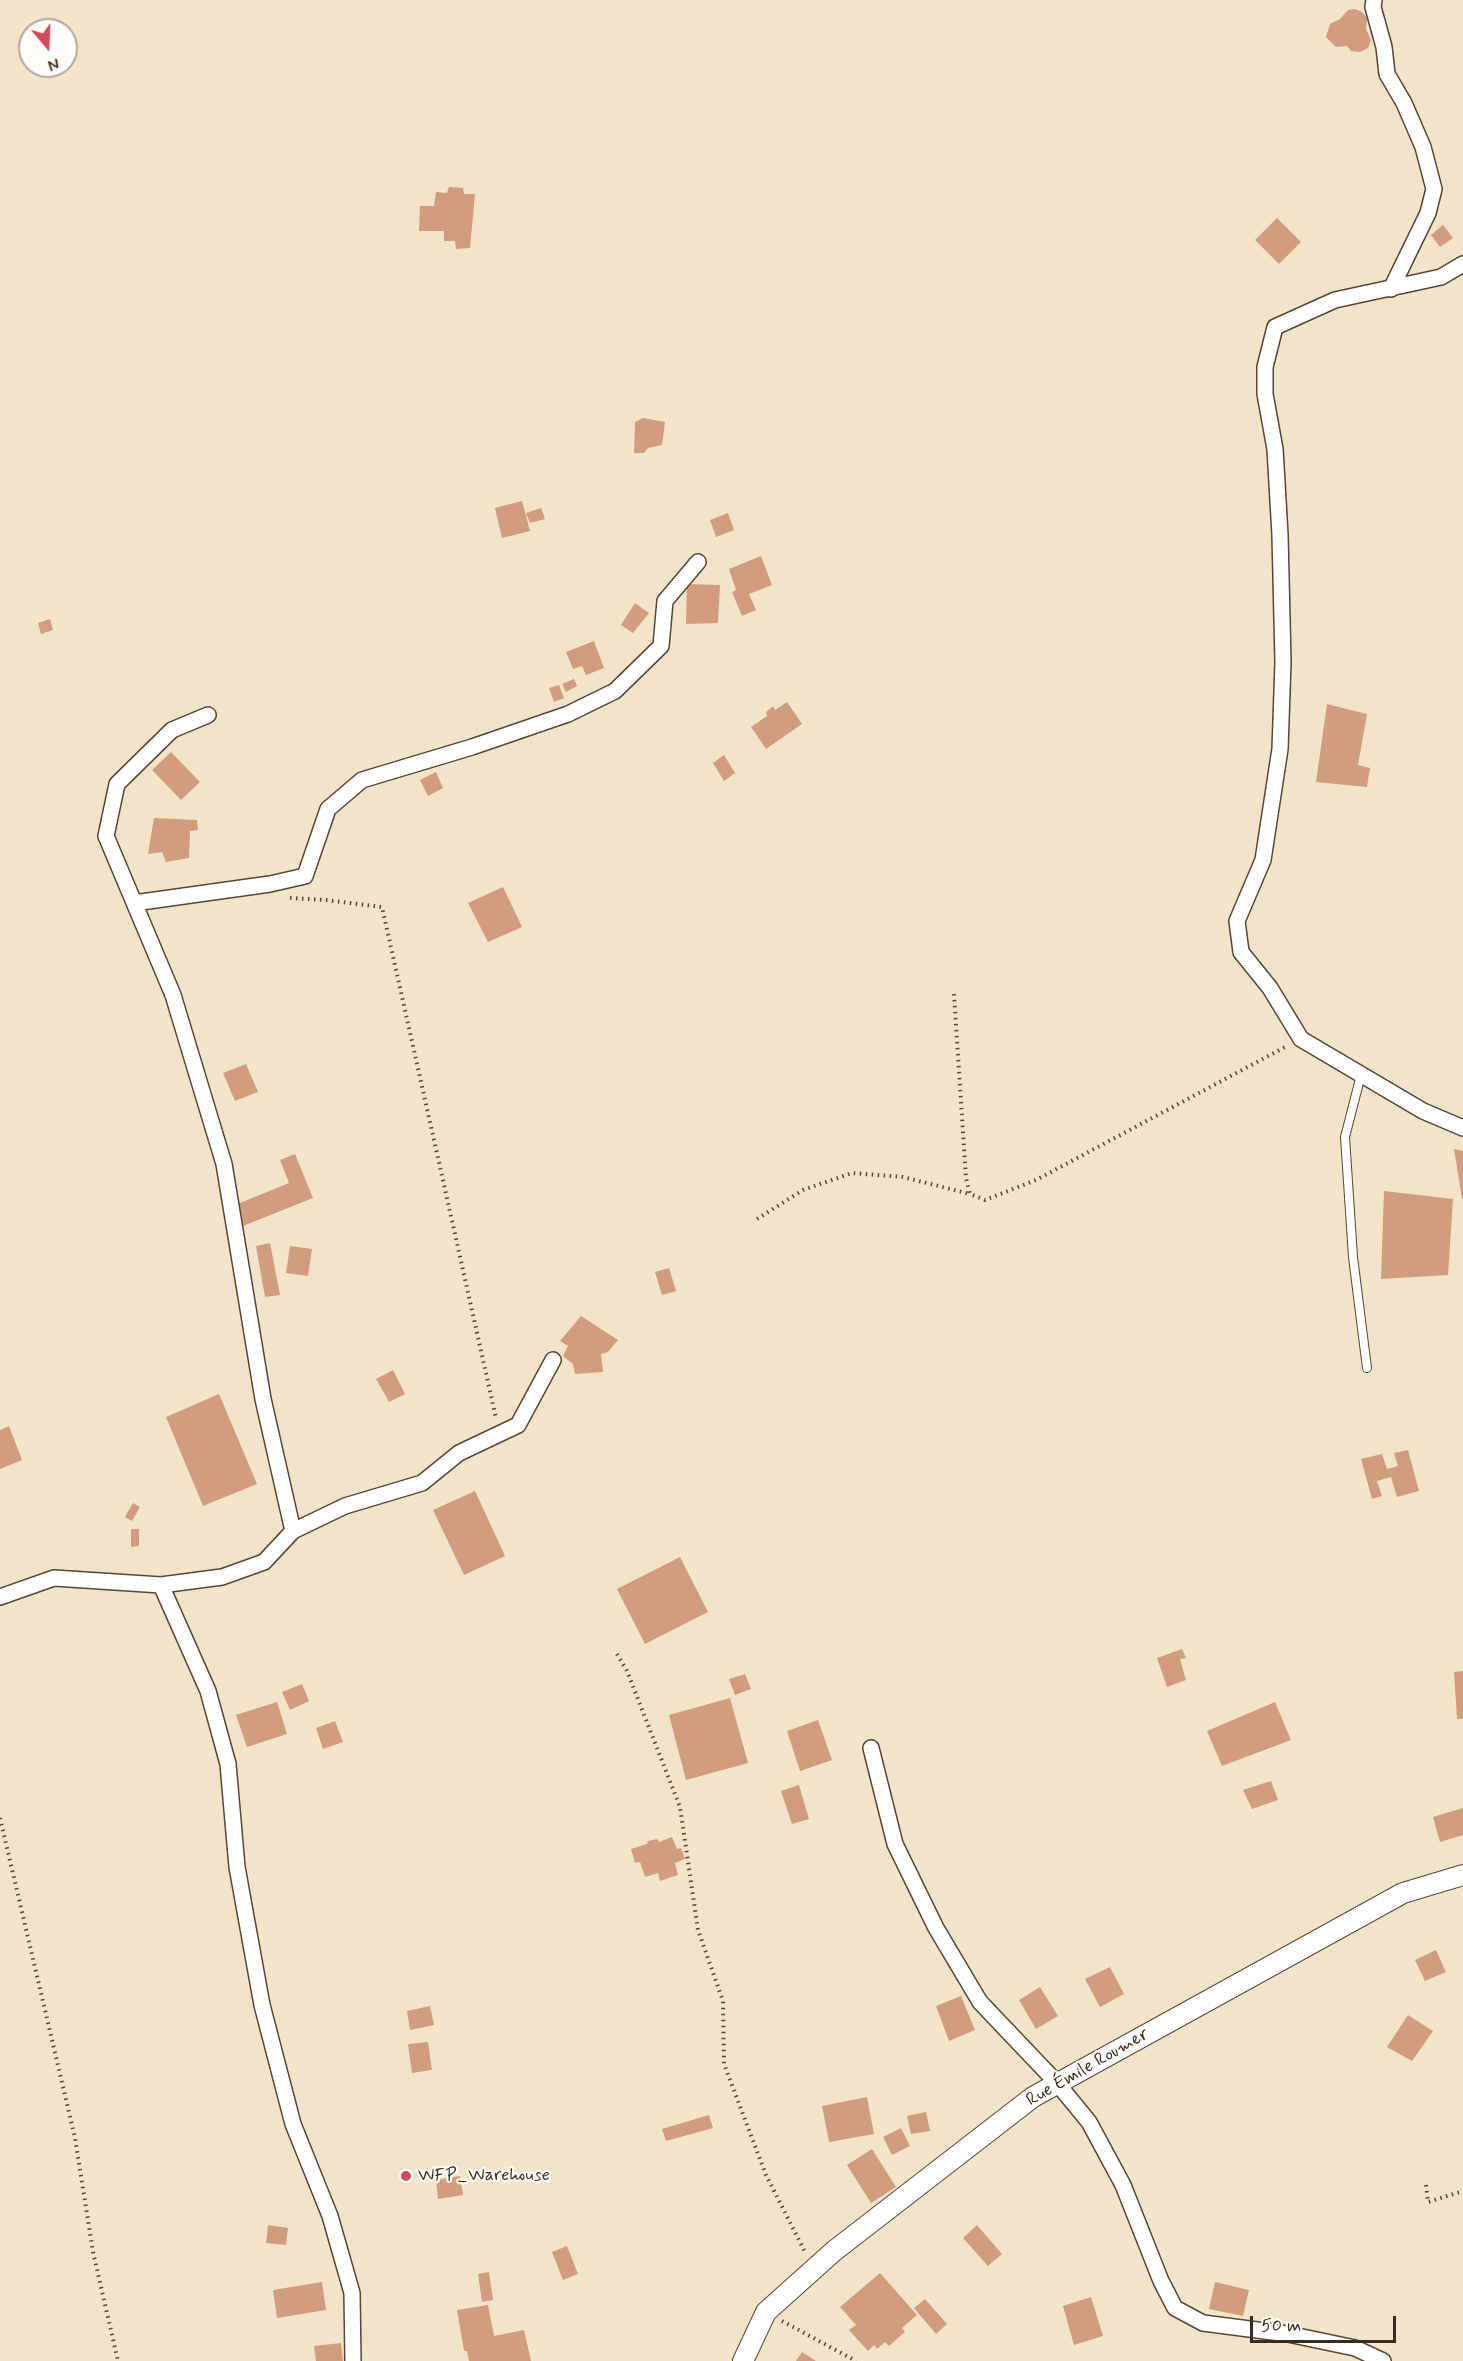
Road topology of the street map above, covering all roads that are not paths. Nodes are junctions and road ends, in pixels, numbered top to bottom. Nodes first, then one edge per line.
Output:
1 (1374, 0) edge
2 (1463, 264) edge
3 (1391, 289) junction
4 (698, 562) dead end
5 (208, 715) dead end
6 (134, 903) junction
7 (1361, 1075) junction
8 (1463, 1128) edge
9 (553, 1360) dead end
10 (1367, 1368) dead end
11 (292, 1531) junction
12 (161, 1585) junction
13 (0, 1597) edge
14 (871, 1748) dead end
15 (1463, 1875) edge
16 (1058, 2083) junction
17 (352, 2361) edge
18 (743, 2361) edge
19 (1383, 2361) edge

1 - 3 street
2 - 3 street
3 - 7 street
4 - 6 street
5 - 6 street
6 - 11 street
7 - 8 street
7 - 10 lane
9 - 11 street
11 - 12 street
12 - 13 street
12 - 17 street
14 - 16 street
15 - 16 street, Rue Émile Roumer
16 - 18 street, Rue Émile Roumer
16 - 19 street

